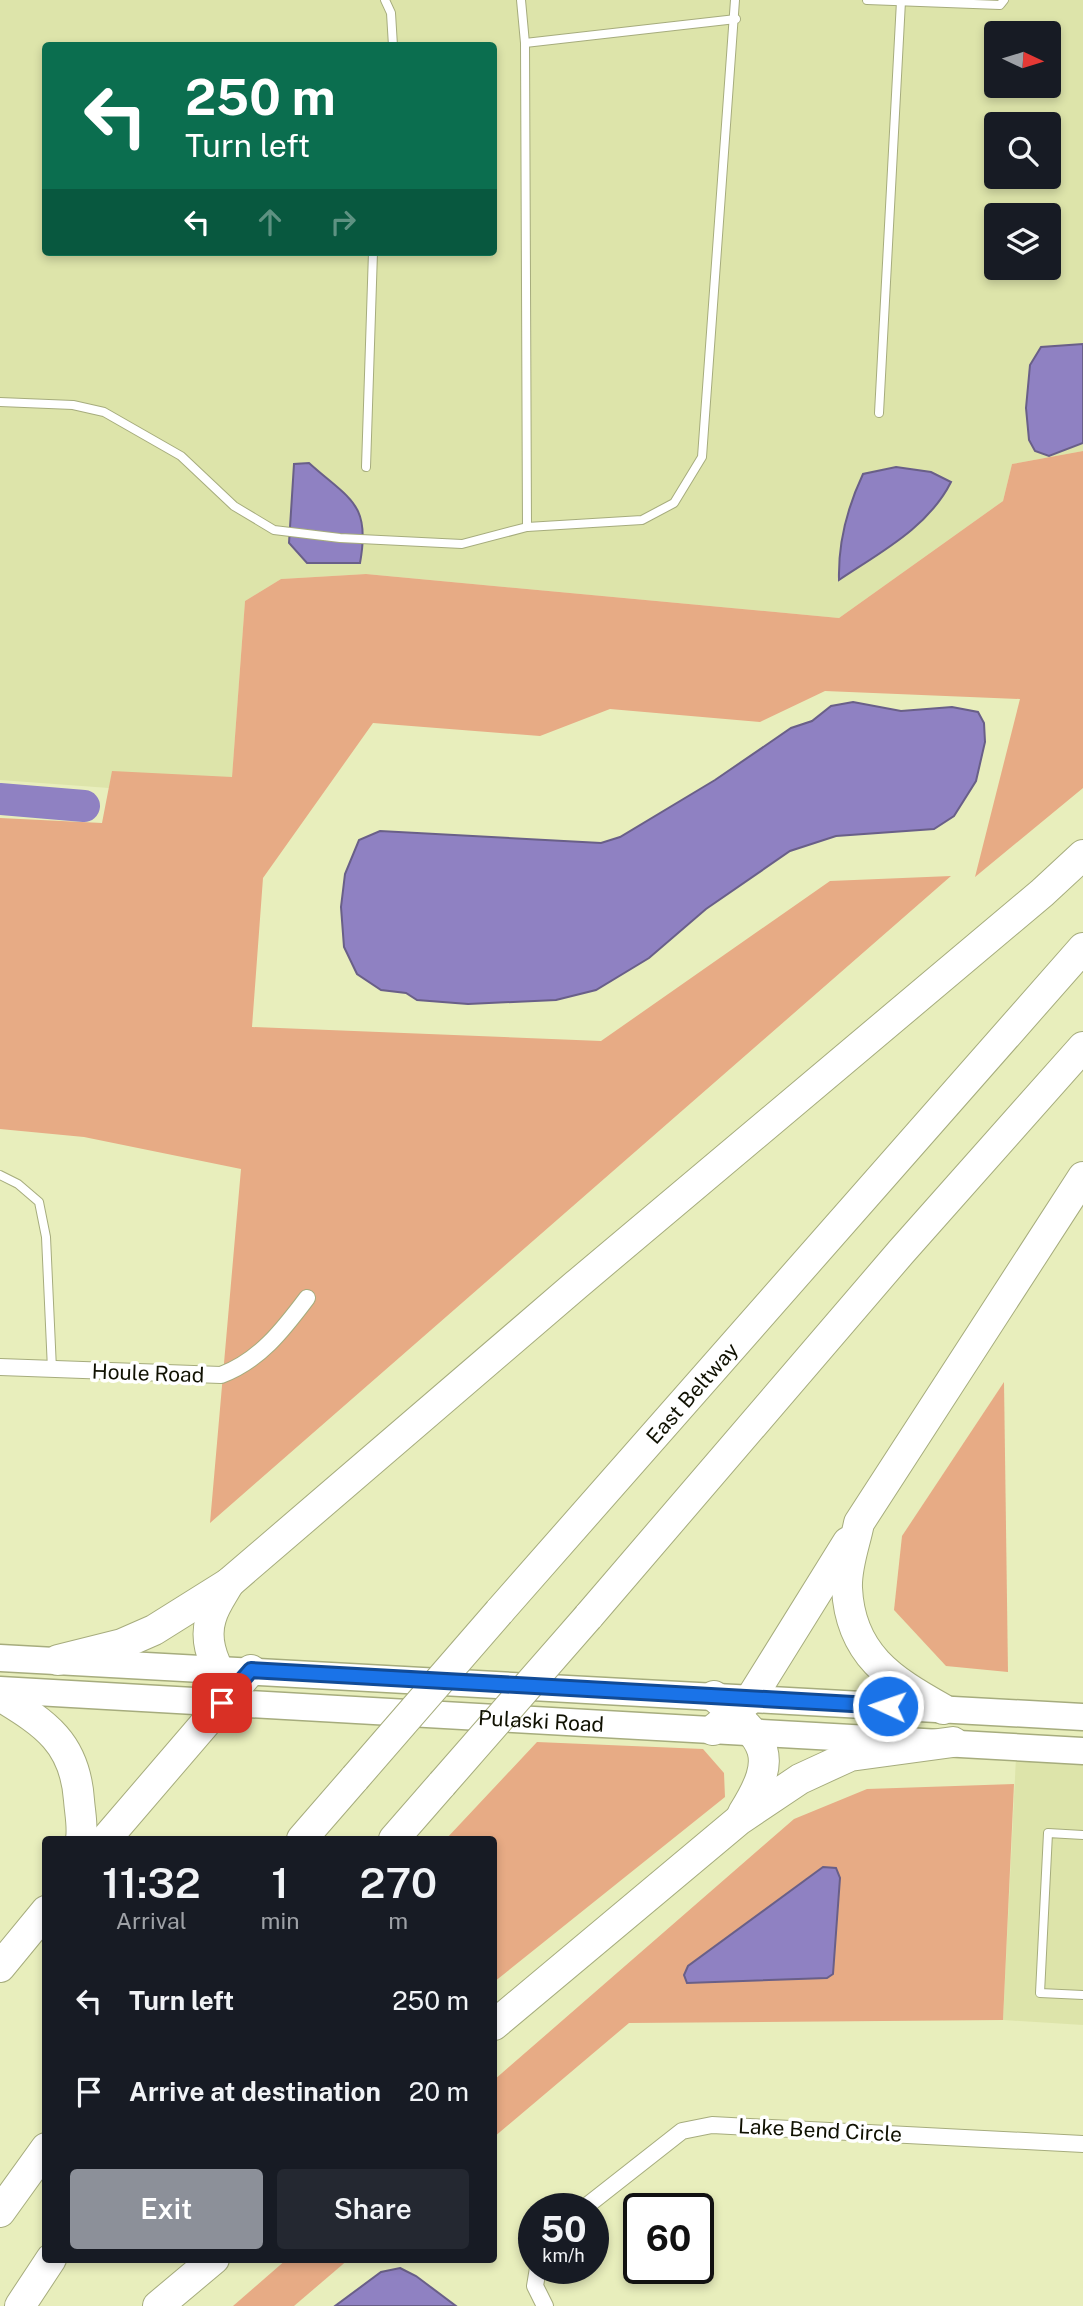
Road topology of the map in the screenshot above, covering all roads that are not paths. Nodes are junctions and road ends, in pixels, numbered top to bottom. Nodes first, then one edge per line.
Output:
1 (384, 0) edge
2 (521, 0) edge
3 (735, 0) edge
4 (867, 0) edge
5 (1004, 0) edge
6 (901, 1) edge
7 (736, 19) junction
8 (393, 42) edge
9 (525, 43) junction
10 (373, 256) edge
11 (0, 402) edge
12 (879, 413) dead end
13 (366, 467) dead end
14 (527, 527) junction
15 (1083, 855) edge
16 (1083, 948) edge
17 (1083, 1047) edge
18 (0, 1175) edge
19 (1083, 1177) edge
20 (307, 1298) dead end
21 (0, 1367) edge
22 (52, 1369) junction
23 (859, 1523) junction
24 (229, 1583) junction
25 (0, 1658) edge
26 (58, 1660) junction
27 (251, 1670) joint
28 (0, 1690) edge
29 (227, 1692) junction
30 (0, 1696) edge
31 (943, 1709) junction
32 (733, 1714) junction
33 (1083, 1717) edge
34 (953, 1742) junction
35 (1083, 1751) edge
36 (739, 1819) junction
37 (1083, 1835) edge
38 (81, 1836) edge
39 (108, 1836) edge
40 (305, 1836) edge
41 (397, 1836) edge
42 (42, 1916) edge
43 (0, 1967) edge
44 (1083, 1995) edge
45 (497, 2022) edge
46 (1083, 2144) edge
47 (42, 2154) edge
48 (603, 2193) edge
49 (0, 2212) edge
50 (48, 2263) edge
51 (209, 2263) edge
52 (535, 2284) edge
53 (20, 2306) edge
54 (158, 2306) edge
55 (545, 2306) edge

1 - 8 lane
2 - 9 lane
3 - 7 lane
4 - 6 lane
5 - 6 lane
6 - 12 lane
7 - 9 lane
7 - 14 lane
9 - 14 lane
10 - 13 lane
11 - 14 lane
15 - 24 highway
16 - 40 highway, East Beltway, bridge
17 - 41 highway, bridge
18 - 22 lane
19 - 23 highway
20 - 22 street, Houle Road
21 - 22 street, Houle Road
23 - 31 highway
23 - 32 highway
24 - 26 highway
24 - 29 highway
25 - 26 main road, Pulaski Road
26 - 29 main road, Pulaski Road
27 - 29 highway
27 - 32 main road, Pulaski Road
28 - 29 main road, Pulaski Road
29 - 32 main road, Pulaski Road
29 - 39 highway
30 - 38 highway
31 - 32 main road, Pulaski Road
31 - 33 main road, Pulaski Road
32 - 34 main road, Pulaski Road
32 - 36 highway
34 - 35 main road, Pulaski Road
34 - 36 highway
36 - 45 highway
37 - 44 lane
42 - 43 highway
46 - 48 street, Lake Bend Circle
47 - 49 highway
50 - 53 highway
51 - 54 highway
52 - 55 street

